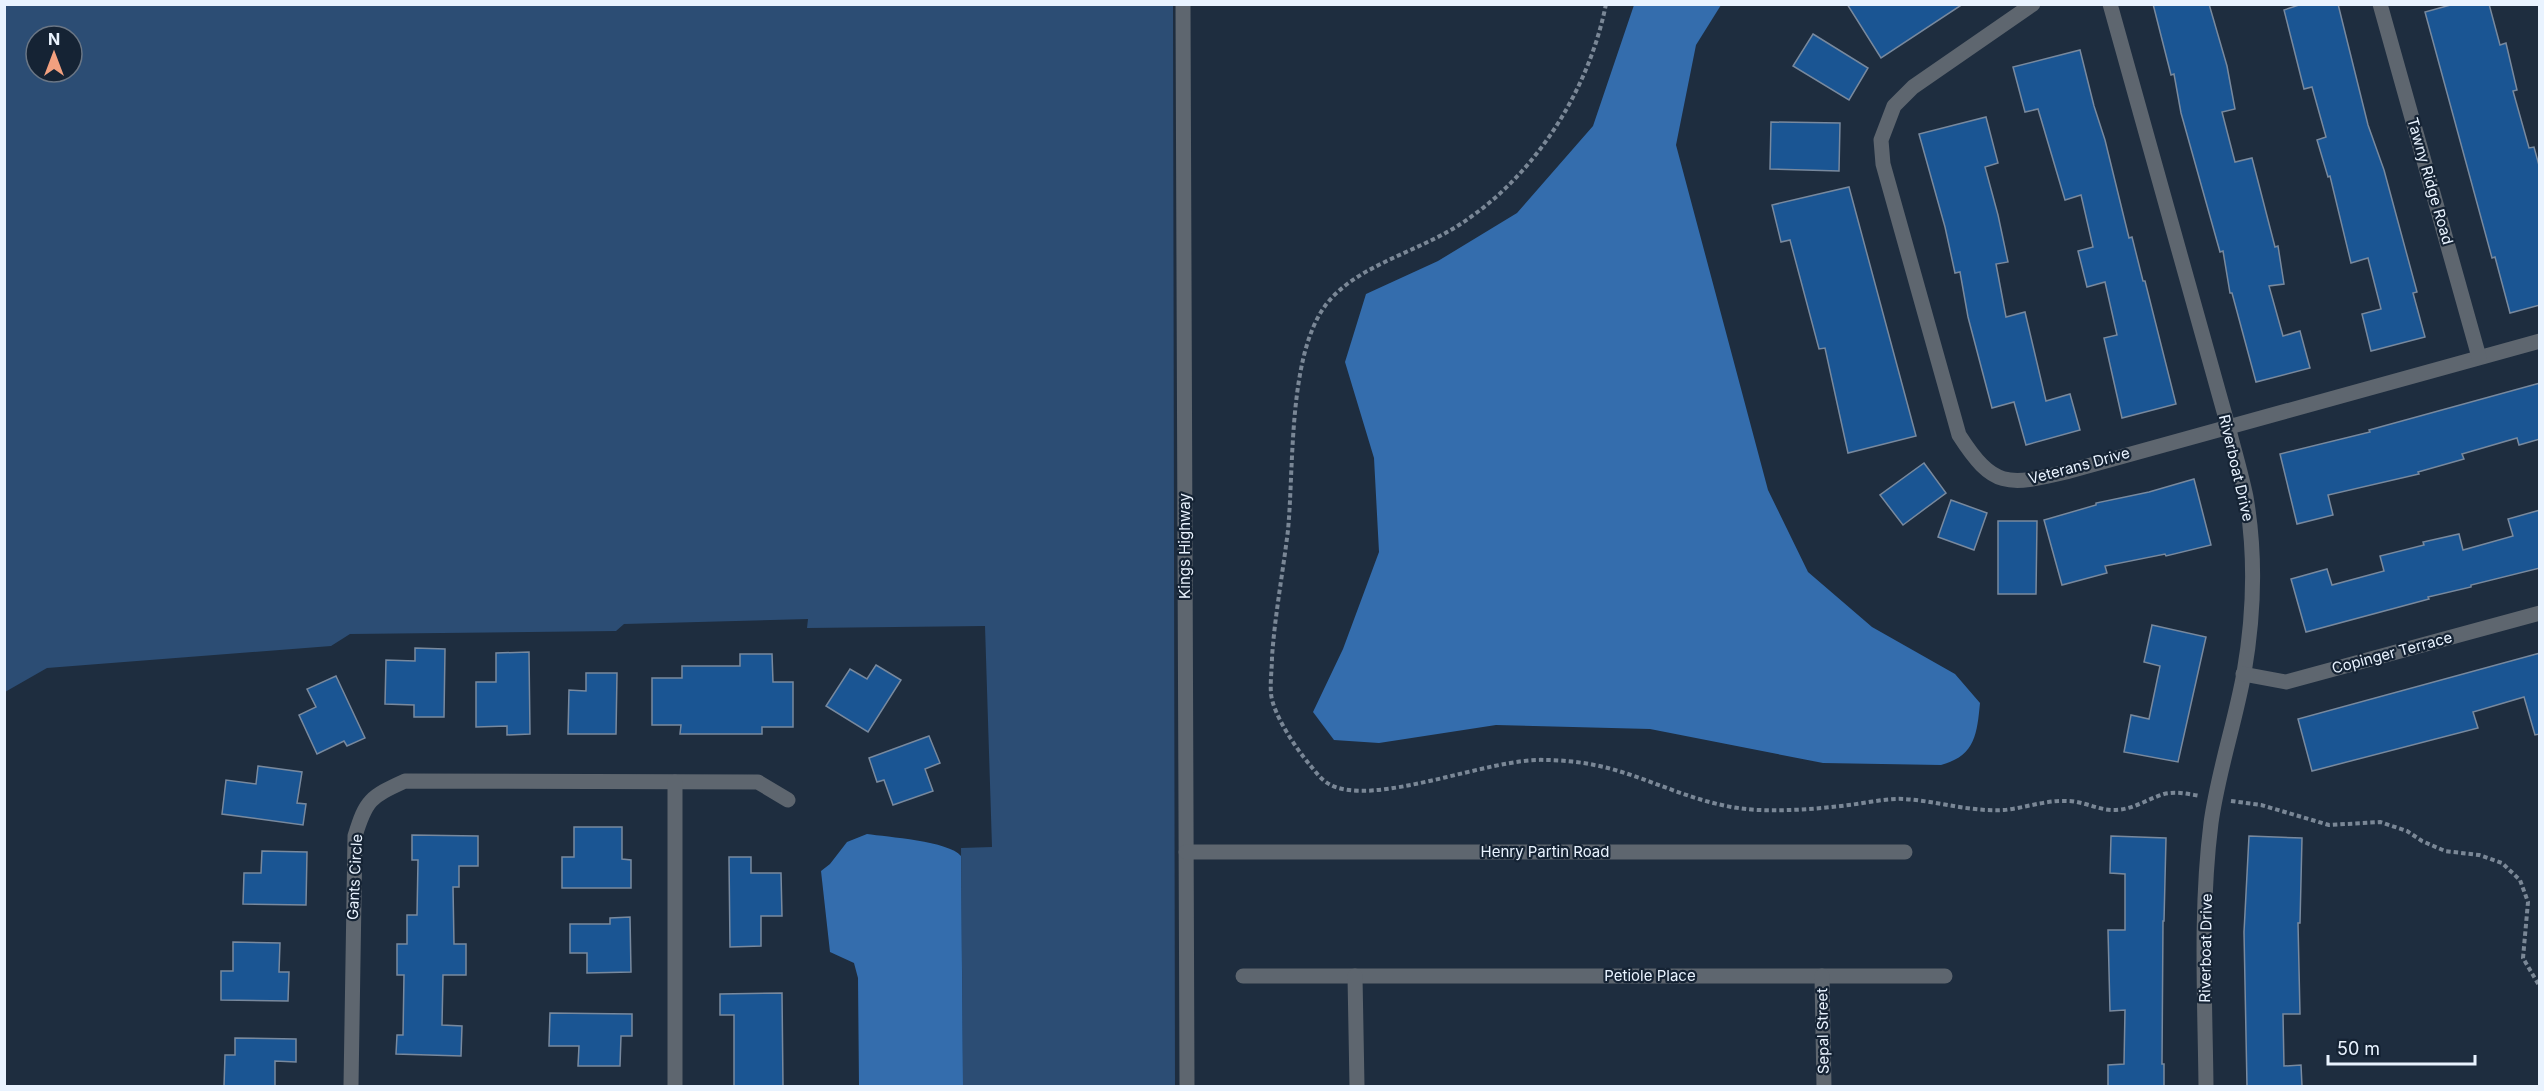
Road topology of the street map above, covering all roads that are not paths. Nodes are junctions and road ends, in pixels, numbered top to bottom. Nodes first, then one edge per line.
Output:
1 (1183, 4) edge
2 (2033, 4) edge
3 (2110, 4) edge
4 (2380, 4) edge
5 (2540, 341) edge
6 (2479, 357) junction
7 (2228, 426) junction
8 (2540, 613) edge
9 (2244, 674) junction
10 (675, 782) junction
11 (788, 800) dead end
12 (1186, 852) junction
13 (1905, 852) dead end
14 (1243, 976) dead end
15 (1355, 976) junction
16 (1822, 976) junction
17 (1945, 976) dead end
18 (351, 1086) edge
19 (675, 1086) edge
20 (1187, 1086) edge
21 (1357, 1086) edge
22 (1824, 1086) edge
23 (2206, 1086) edge

1 - 12 street, Kings Highway
2 - 7 street, Veterans Drive
3 - 7 street, Riverboat Drive
4 - 6 street, Tawny Ridge Road
5 - 6 street, Veterans Drive
6 - 7 street, Veterans Drive
7 - 9 street, Riverboat Drive
8 - 9 street, Copinger Terrace
9 - 23 street, Riverboat Drive
10 - 11 street, Gants Circle
10 - 18 street, Gants Circle
10 - 19 street
12 - 13 street, Henry Partin Road
12 - 20 street, Kings Highway
14 - 15 street, Petiole Place
15 - 16 street, Petiole Place
15 - 21 street
16 - 17 street, Petiole Place
16 - 22 street, Sepal Street

